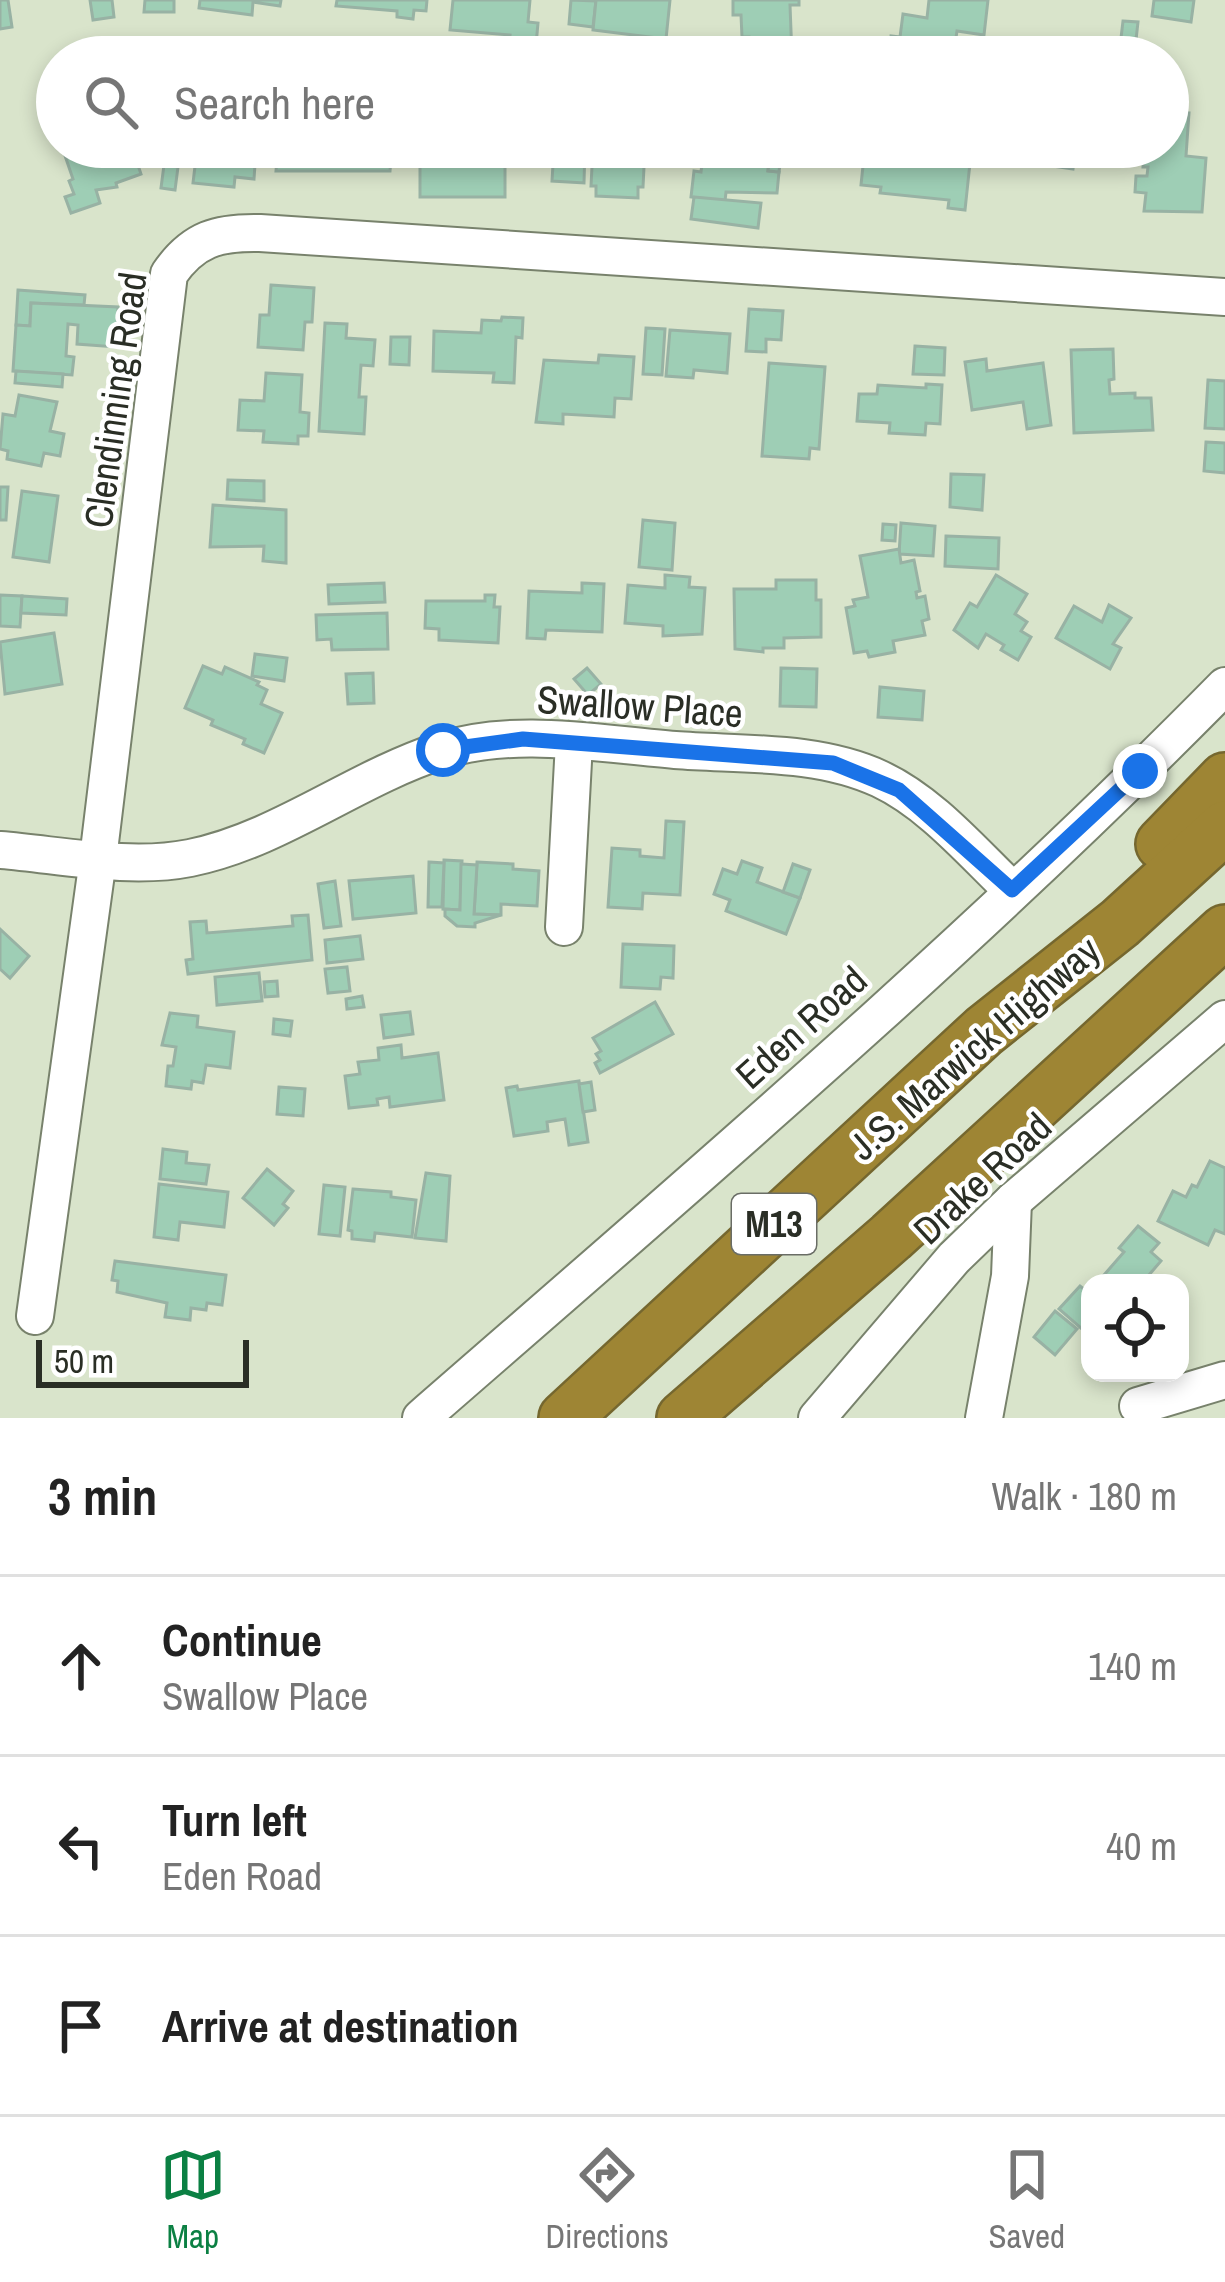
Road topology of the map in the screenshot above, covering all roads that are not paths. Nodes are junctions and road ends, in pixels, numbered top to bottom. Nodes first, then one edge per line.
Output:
1 (1225, 297) edge
2 (1225, 686) edge
3 (574, 743) junction
4 (1225, 778) edge
5 (1225, 827) edge
6 (0, 850) edge
7 (98, 859) junction
8 (1012, 890) junction
9 (563, 927) dead end
10 (1225, 931) edge
11 (1225, 1019) edge
12 (984, 1031) junction
13 (1012, 1201) junction
14 (891, 1238) junction
15 (35, 1316) dead end
16 (1225, 1380) edge
17 (1138, 1406) dead end
18 (422, 1418) edge
19 (565, 1418) edge
20 (683, 1418) edge
21 (727, 1418) edge
22 (817, 1418) edge
23 (984, 1418) edge

1 - 7 street, Clendinning Road
2 - 8 street, Eden Road
3 - 7 street, Swallow Place
3 - 8 street, Swallow Place
3 - 9 street
4 - 12 highway
5 - 12 highway, J.S. Marwick Highway / M13
6 - 7 street, Swallow Place
7 - 15 street, Clendinning Road
8 - 18 street, Eden Road
10 - 14 highway, J.S. Marwick Highway / M13
11 - 13 street, Drake Road
12 - 19 highway, J.S. Marwick Highway / M13
13 - 22 street, Drake Road
13 - 23 street
14 - 20 highway, M13
14 - 21 highway
16 - 17 street

